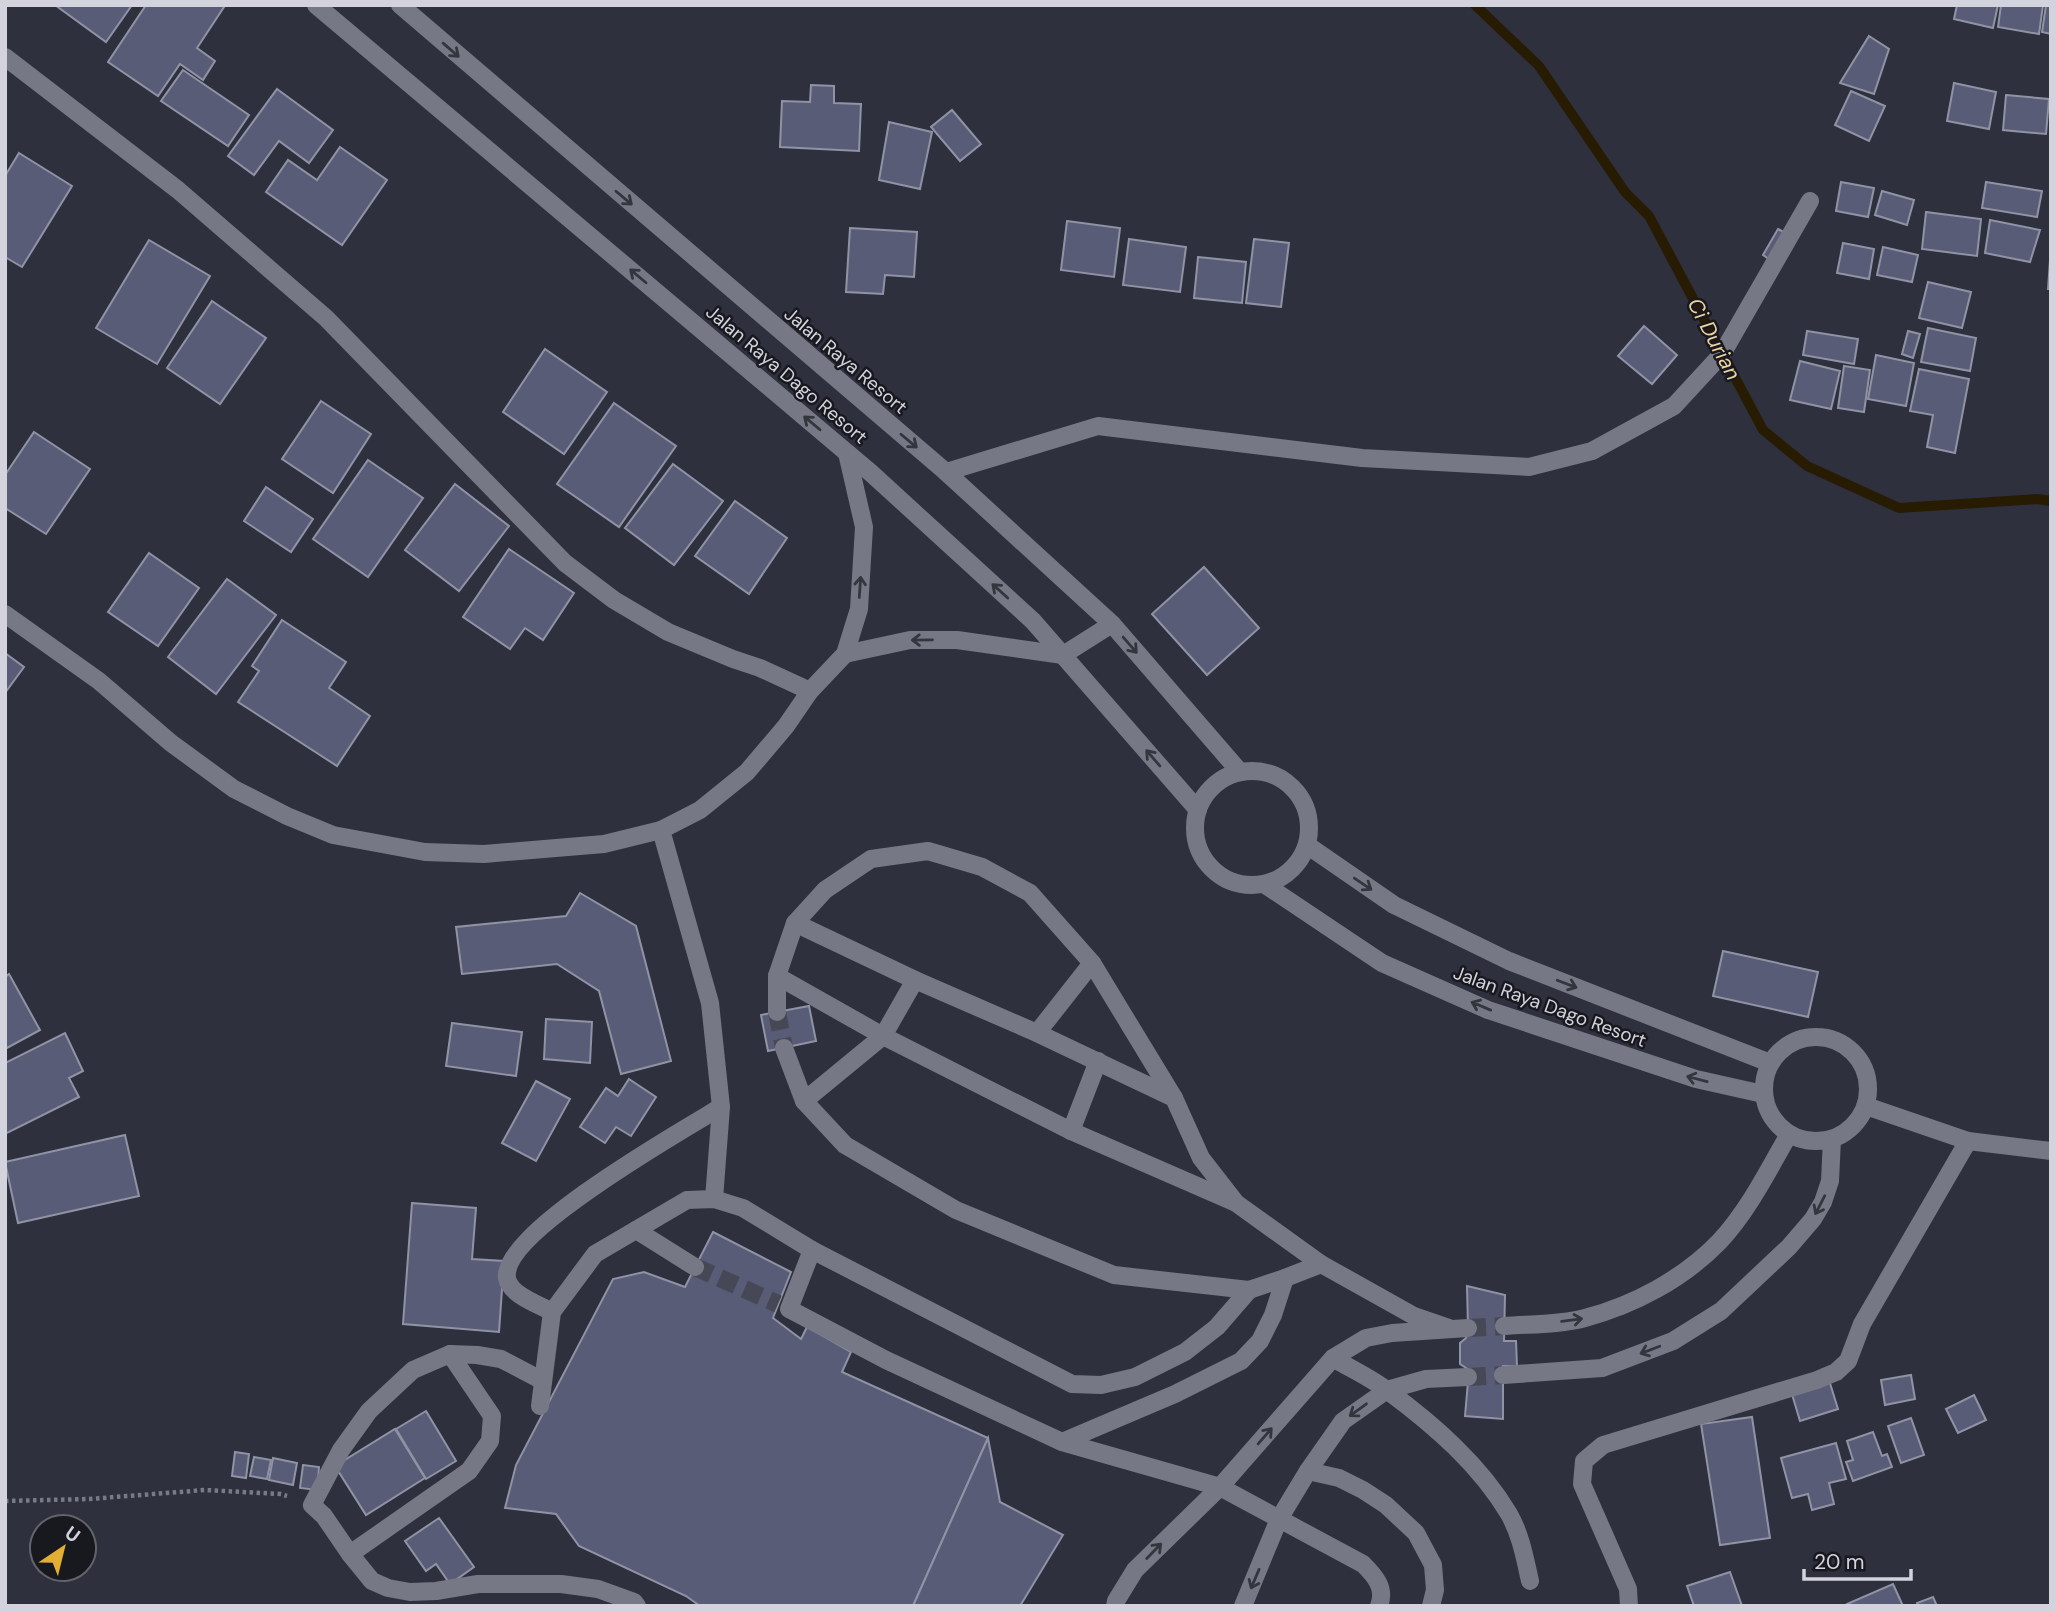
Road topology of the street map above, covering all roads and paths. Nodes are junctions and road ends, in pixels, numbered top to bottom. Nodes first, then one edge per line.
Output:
1 (316, 5) edge
2 (400, 5) edge
3 (5, 57) edge
4 (1810, 201) dead end
5 (847, 453) junction
6 (946, 472) junction
7 (5, 614) edge
8 (1112, 624) junction
9 (845, 654) junction
10 (1063, 655) junction
11 (810, 691) junction
12 (1240, 772) junction
13 (1198, 810) junction
14 (661, 830) junction
15 (1307, 845) junction
16 (1265, 884) junction
17 (794, 923) junction
18 (1092, 962) junction
19 (777, 976) junction
20 (915, 980) junction
21 (777, 1012) tunnel mouth
22 (1037, 1033) junction
23 (883, 1035) junction
24 (784, 1048) tunnel mouth
25 (1098, 1061) junction
26 (1770, 1063) junction
27 (1763, 1094) junction
28 (1174, 1098) junction
29 (804, 1101) junction
30 (1866, 1106) junction
31 (722, 1107) junction
32 (1071, 1131) junction
33 (1789, 1134) junction
34 (1832, 1139) junction
35 (1968, 1141) junction
36 (2051, 1151) edge
37 (714, 1199) junction
38 (1236, 1203) junction
39 (636, 1230) junction
40 (812, 1250) junction
41 (1321, 1264) junction
42 (695, 1267) tunnel mouth
43 (1285, 1278) junction
44 (1249, 1290) junction
45 (552, 1312) junction
46 (1504, 1326) tunnel mouth
47 (1449, 1328) junction
48 (1468, 1328) tunnel mouth
49 (450, 1354) junction
50 (1333, 1358) junction
51 (1503, 1375) tunnel mouth
52 (1468, 1377) tunnel mouth
53 (543, 1381) junction
54 (1387, 1390) junction
55 (540, 1406) dead end
56 (1062, 1442) junction
57 (1308, 1471) junction
58 (1220, 1487) junction
59 (5, 1501) edge
60 (312, 1505) junction
61 (1279, 1519) junction
62 (350, 1554) junction
63 (1530, 1581) dead end
64 (637, 1606) edge
65 (1115, 1606) edge
66 (1243, 1606) edge
67 (1379, 1606) edge
68 (1431, 1606) edge
69 (1629, 1606) edge

5 -> 1 street, Jalan Raya Dago Resort
2 -> 6 street, Jalan Raya Resort
3 - 11 street
4 - 6 street
9 -> 5 street
10 -> 5 street, Jalan Raya Dago Resort
6 - 8 street, Jalan Raya Resort
7 - 14 street
8 - 10 street
8 -> 12 street, Jalan Raya Resort
10 -> 9 street
9 - 11 street
13 -> 10 street, Jalan Raya Dago Resort
11 - 14 street
12 - 13 street
12 - 15 street
13 - 16 street
14 - 31 street
15 - 16 street
15 -> 26 street, Jalan Raya Dago Resort
27 -> 16 street, Jalan Raya Dago Resort
17 - 18 street
17 - 19 street
17 - 20 street
18 - 22 street
18 - 28 street
19 - 21 street
19 - 23 street
20 - 22 street
20 - 23 street
22 - 25 street
23 - 29 street
23 - 32 street
24 - 29 street
25 - 28 street
25 - 32 street
26 - 27 street
26 - 30 street
27 - 33 street
28 - 38 street
29 - 44 street
30 - 34 street
30 - 35 street
31 - 37 street
31 - 45 street
32 - 38 street
33 - 34 street
46 -> 33 street
34 -> 51 street
35 - 36 street
35 - 69 street
37 - 39 street
37 - 40 street
38 - 41 street
39 - 42 street
39 - 45 street
40 - 44 street
40 - 56 street
41 - 43 street
41 - 47 street
43 - 44 street
43 - 56 street
45 - 53 street
47 - 48 street
47 - 50 street
49 - 53 street
49 - 60 street
49 - 62 street
50 - 54 street
58 -> 50 street
52 - 54 street
53 - 55 street
54 -> 57 street
54 - 63 street
56 - 58 street
57 - 61 street
57 - 68 street
58 - 61 street
65 -> 58 street
59 - 60 path
60 - 62 street
61 -> 66 street
61 - 67 street
62 - 64 street

